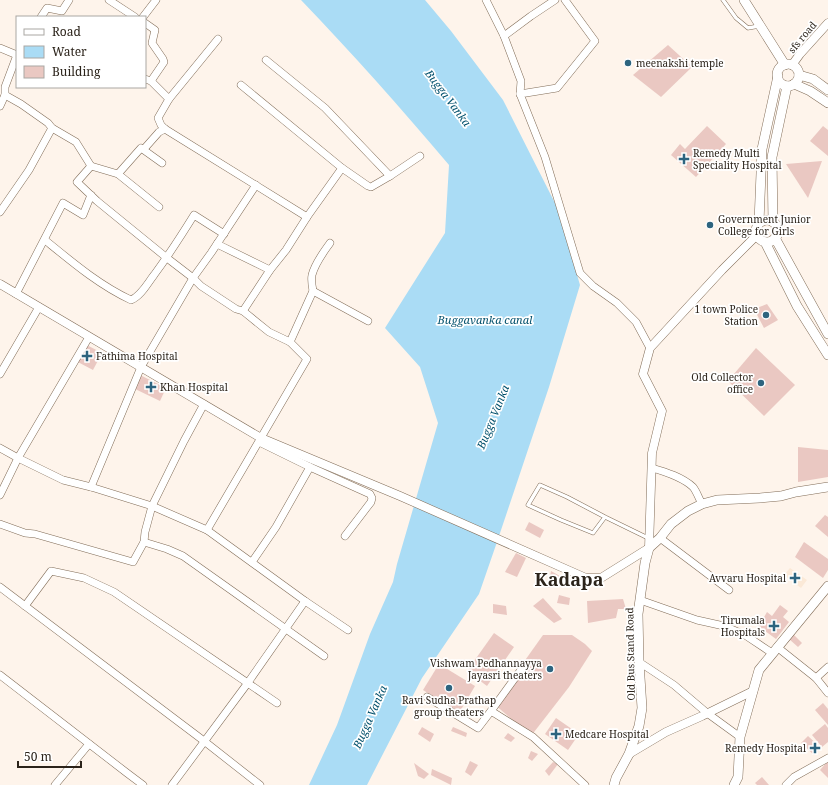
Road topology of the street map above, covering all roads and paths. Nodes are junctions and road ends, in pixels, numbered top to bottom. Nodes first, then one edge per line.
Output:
1 (69, 0) edge
2 (109, 0) edge
3 (156, 0) edge
4 (486, 0) edge
5 (555, 0) edge
6 (565, 0) edge
7 (723, 0) edge
8 (744, 0) edge
9 (42, 16) edge
10 (133, 16) edge
11 (144, 16) edge
12 (828, 23) edge
13 (146, 24) edge
14 (760, 26) junction
15 (504, 36) junction
16 (218, 39) dead end
17 (0, 48) edge
18 (16, 55) edge
19 (16, 58) edge
20 (266, 60) dead end
21 (788, 65) junction
22 (799, 75) junction
23 (778, 76) junction
24 (148, 80) edge
25 (241, 84) dead end
26 (791, 85) junction
27 (828, 90) edge
28 (520, 94) junction
29 (5, 95) junction
30 (169, 99) junction
31 (828, 103) edge
32 (0, 106) edge
33 (52, 128) junction
34 (165, 129) junction
35 (144, 150) junction
36 (420, 156) dead end
37 (162, 163) dead end
38 (91, 166) junction
39 (342, 168) junction
40 (118, 174) junction
41 (390, 176) junction
42 (256, 185) junction
43 (91, 195) junction
44 (160, 207) dead end
45 (0, 212) edge
46 (307, 217) junction
47 (759, 222) junction
48 (773, 222) junction
49 (224, 234) junction
50 (756, 236) junction
51 (775, 238) junction
52 (45, 240) junction
53 (764, 242) junction
54 (330, 243) dead end
55 (217, 244) junction
56 (167, 258) junction
57 (270, 270) junction
58 (193, 278) junction
59 (0, 284) edge
60 (313, 291) junction
61 (16, 294) junction
62 (39, 307) junction
63 (243, 311) junction
64 (368, 321) dead end
65 (828, 334) edge
66 (89, 337) junction
67 (290, 342) junction
68 (650, 348) junction
69 (828, 355) edge
70 (141, 367) junction
71 (0, 374) edge
72 (204, 404) junction
73 (260, 440) junction
74 (0, 448) edge
75 (18, 458) junction
76 (310, 467) junction
77 (652, 468) junction
78 (91, 487) junction
79 (828, 487) edge
80 (0, 495) edge
81 (702, 504) junction
82 (152, 506) junction
83 (605, 517) junction
84 (0, 524) edge
85 (207, 530) junction
86 (345, 536) dead end
87 (660, 538) junction
88 (649, 539) junction
89 (144, 542) junction
90 (649, 548) junction
91 (252, 562) junction
92 (828, 586) edge
93 (0, 587) edge
94 (729, 590) dead end
95 (640, 600) junction
96 (305, 601) junction
97 (25, 606) junction
98 (285, 628) junction
99 (348, 630) dead end
100 (775, 650) junction
101 (324, 656) dead end
102 (639, 662) junction
103 (523, 667) dead end
104 (828, 667) edge
105 (0, 675) edge
106 (816, 678) junction
107 (247, 684) junction
108 (753, 691) junction
109 (828, 693) edge
110 (427, 697) dead end
111 (277, 703) dead end
112 (492, 711) junction
113 (707, 713) junction
114 (740, 737) junction
115 (204, 741) junction
116 (89, 744) junction
117 (629, 754) junction
118 (828, 758) edge
119 (133, 782) edge
120 (55, 785) edge
121 (143, 785) edge
122 (172, 785) edge
123 (260, 785) edge
124 (585, 785) edge
125 (614, 785) edge
126 (734, 785) edge
127 (786, 785) edge

1 - 9 street
2 - 10 street
3 - 11 street
4 - 15 street
5 - 15 street
6 - 28 street
7 - 14 lane
8 - 14 main road
12 - 21 street, sfs road
13 - 24 street
14 - 21 main road
15 - 28 street
16 - 30 street
17 - 18 street
19 - 29 street
20 - 41 street
21 - 22 main road
21 - 23 main road
22 - 26 main road
22 - 27 main road
23 - 26 main road
23 - 47 main road
24 - 30 street
25 - 39 street
26 - 31 main road
26 - 48 main road
28 - 68 street
29 - 32 street
29 - 33 street
30 - 34 street
33 - 38 street
33 - 45 street
34 - 35 street
34 - 42 street
35 - 37 street
35 - 40 street
36 - 41 street
38 - 40 street
38 - 43 street
39 - 41 street
39 - 46 street
40 - 44 street
42 - 46 street
42 - 49 street
43 - 52 street
43 - 56 street
46 - 57 street
47 - 48 main road
47 - 50 main road
48 - 51 main road
49 - 55 street
49 - 56 street
50 - 53 main road
50 - 68 street
51 - 53 main road
51 - 65 main road
52 - 56 street
52 - 61 street
53 - 69 main road
54 - 60 street
55 - 57 street
55 - 58 street
56 - 58 street
57 - 63 street
58 - 63 street
58 - 70 street
59 - 61 street
60 - 64 street
60 - 67 street
61 - 62 street
62 - 66 street
62 - 71 street
63 - 67 street
66 - 70 street
66 - 75 street
67 - 73 street
68 - 77 street
70 - 72 street
70 - 78 street
72 - 73 street
72 - 82 street
73 - 76 street
73 - 85 street
73 - 90 street
74 - 75 street
75 - 78 street
75 - 80 street
76 - 86 street
76 - 91 street
77 - 81 street
77 - 88 street
78 - 82 street
79 - 81 main road
81 - 87 main road
82 - 85 street
82 - 89 street
83 - 83 lane
83 - 88 lane
84 - 89 street
85 - 91 street
87 - 90 main road
87 - 94 street
88 - 90 street
89 - 98 street
90 - 95 main road, Old Bus Stand Road
91 - 96 street
92 - 100 main road
93 - 97 street
95 - 100 street
95 - 102 main road, Old Bus Stand Road
96 - 98 street
96 - 99 street
97 - 107 street
97 - 115 street
98 - 101 street
98 - 107 street
100 - 106 street
100 - 108 main road
102 - 113 street
102 - 117 main road, Old Bus Stand Road
103 - 112 street
104 - 106 street
105 - 116 street
106 - 109 street
107 - 111 street
107 - 115 street
108 - 113 street
108 - 114 main road
110 - 112 street
112 - 124 street
113 - 114 street
113 - 117 street
114 - 126 main road
115 - 122 street
115 - 123 street
116 - 119 street
116 - 120 street
117 - 125 main road, Old Bus Stand Road
118 - 127 street
119 - 121 street

